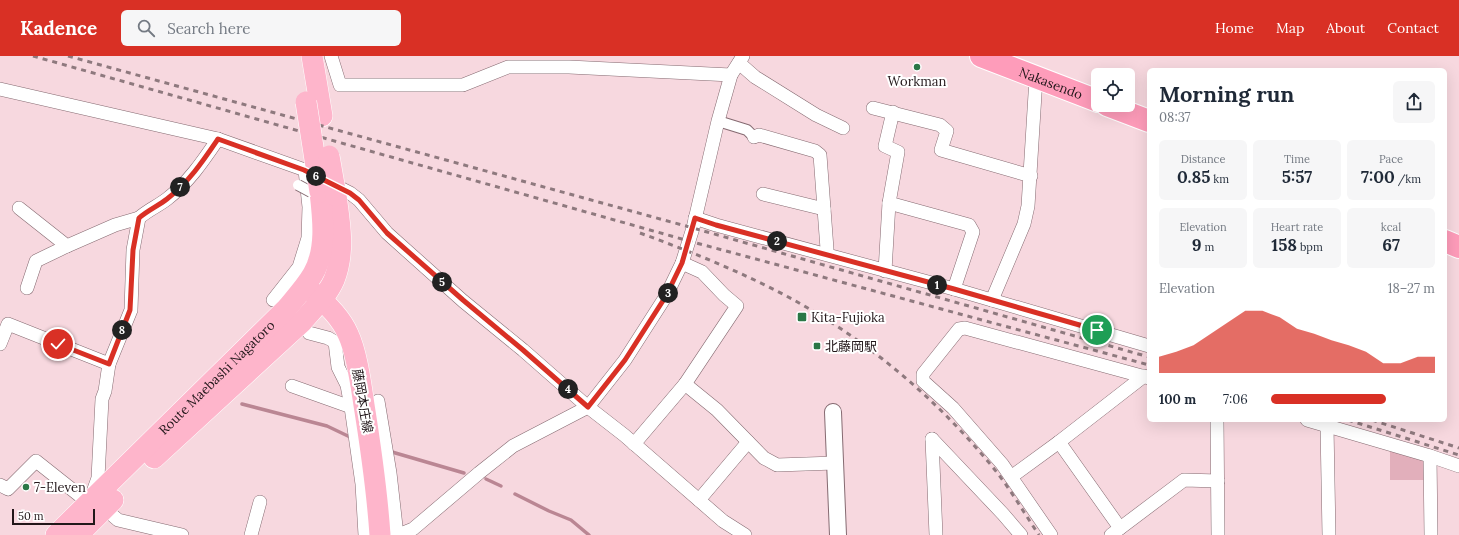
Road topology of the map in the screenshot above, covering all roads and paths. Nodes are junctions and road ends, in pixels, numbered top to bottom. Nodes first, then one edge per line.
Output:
1 (298, 56) edge
2 (312, 56) edge
3 (331, 56) edge
4 (981, 56) edge
5 (741, 59) edge
6 (731, 75) junction
7 (1036, 78) junction
8 (0, 89) edge
9 (1091, 98) edge
10 (873, 108) dead end
11 (893, 112) junction
12 (1125, 112) edge
13 (1147, 120) edge
14 (718, 121) junction
15 (843, 128) dead end
16 (754, 137) joint
17 (218, 139) junction
18 (304, 170) junction
19 (1031, 176) junction
20 (298, 185) dead end
21 (322, 193) junction
22 (763, 194) dead end
23 (889, 203) junction
24 (20, 208) dead end
25 (824, 209) junction
26 (139, 218) junction
27 (695, 218) junction
28 (1447, 242) edge
29 (67, 246) junction
30 (1459, 247) edge
31 (826, 254) junction
32 (682, 263) junction
33 (885, 271) junction
34 (304, 286) junction
35 (27, 288) dead end
36 (954, 289) junction
37 (273, 300) dead end
38 (322, 300) junction
39 (992, 300) junction
40 (309, 334) dead end
41 (0, 344) edge
42 (1147, 345) edge
43 (109, 364) junction
44 (1146, 377) edge
45 (685, 384) junction
46 (292, 386) dead end
47 (378, 401) dead end
48 (351, 407) junction
49 (588, 407) junction
50 (833, 412) dead end
51 (1217, 422) edge
52 (1314, 422) edge
53 (1327, 426) junction
54 (748, 442) junction
55 (1059, 442) junction
56 (634, 444) junction
57 (1430, 456) junction
58 (835, 463) junction
59 (1459, 466) edge
60 (1011, 477) junction
61 (1218, 481) junction
62 (0, 485) edge
63 (699, 500) junction
64 (260, 502) dead end
65 (97, 505) junction
66 (1115, 532) edge
67 (56, 535) edge
68 (78, 535) edge
69 (178, 535) edge
70 (250, 535) edge
71 (365, 535) edge
72 (380, 535) edge
73 (397, 535) edge
74 (745, 535) edge
75 (838, 535) edge
76 (936, 535) edge
77 (1021, 535) edge
78 (1051, 535) edge
79 (1218, 535) edge
80 (1329, 535) edge
81 (1431, 535) edge

1 - 21 main road, bridge
2 - 21 main road, bridge
3 - 6 street
4 - 7 highway, Nakasendo
5 - 6 street
5 - 15 street
6 - 14 street
7 - 9 highway, Nakasendo
7 - 19 street
8 - 17 street
10 - 11 street
11 - 19 street
11 - 23 street
12 - 13 highway
14 - 16 street
14 - 27 street
16 - 25 street
17 - 18 street
17 - 26 street
18 - 37 street
18 - 49 street
19 - 39 street
20 - 21 street, bridge
21 - 34 main road, Route Maebashi Nagatoro
21 - 38 main road, Route Maebashi Nagatoro
22 - 25 street
23 - 33 street
23 - 36 street
24 - 29 street
25 - 31 street
26 - 29 street
26 - 43 street
27 - 31 street
27 - 32 street
28 - 30 highway
29 - 35 street
31 - 33 street
32 - 45 street
32 - 49 street
33 - 36 street
34 - 38 main road, 藤岡本庄線
34 - 65 main road, Route Maebashi Nagatoro
36 - 39 street
38 - 65 main road, Route Maebashi Nagatoro
38 - 72 main road, 藤岡本庄線
39 - 42 street
40 - 48 street
41 - 43 street
43 - 65 street
44 - 55 street
44 - 60 street
45 - 54 street
45 - 56 street
46 - 48 street
47 - 73 street
48 - 71 street
49 - 56 street
49 - 73 street
50 - 58 street
51 - 61 street
52 - 53 street
53 - 57 street
53 - 80 street
54 - 58 street
54 - 63 street
55 - 60 street
55 - 66 street
56 - 63 street
57 - 59 street
57 - 81 street
58 - 75 street
60 - 78 street
61 - 66 street
61 - 79 street
62 - 65 street
63 - 74 street
64 - 70 street
65 - 67 main road, Route Maebashi Nagatoro
65 - 68 main road, Route Maebashi Nagatoro
65 - 69 street
76 - 77 street

